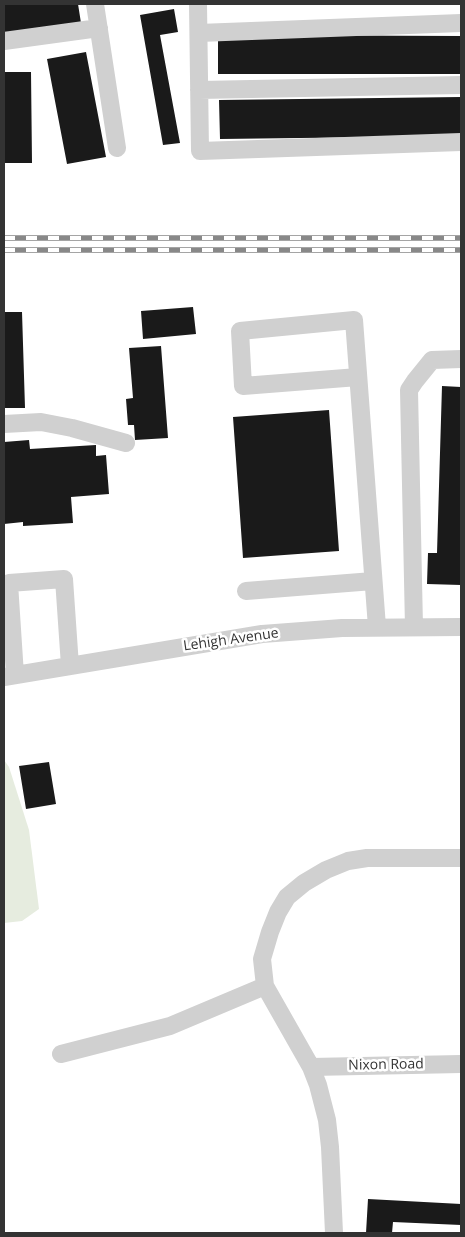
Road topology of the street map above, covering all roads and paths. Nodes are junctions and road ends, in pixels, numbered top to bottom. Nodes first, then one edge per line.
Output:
1 (96, 4) edge
2 (198, 4) edge
3 (461, 22) edge
4 (99, 28) junction
5 (198, 33) junction
6 (4, 41) edge
7 (461, 85) edge
8 (200, 90) junction
9 (461, 142) edge
10 (116, 148) dead end
11 (461, 359) edge
12 (358, 377) junction
13 (4, 424) edge
14 (126, 443) dead end
15 (373, 580) junction
16 (246, 591) dead end
17 (377, 627) junction
18 (414, 627) junction
19 (461, 627) edge
20 (70, 666) junction
21 (9, 676) edge
22 (461, 858) edge
23 (265, 986) junction
24 (61, 1054) dead end
25 (461, 1064) edge
26 (311, 1067) junction
27 (334, 1233) edge

1 - 4 street
2 - 5 street
3 - 5 street
4 - 6 street
4 - 10 street
5 - 8 street
7 - 8 street
8 - 9 street
11 - 18 street
12 - 12 street
12 - 15 street
13 - 14 street
15 - 16 street
15 - 17 street
17 - 18 street, Lehigh Avenue
17 - 20 street, Lehigh Avenue
18 - 19 street, Lehigh Avenue
20 - 21 street, Lehigh Avenue
20 - 21 street
22 - 23 street
23 - 24 street
23 - 26 street
25 - 26 street, Nixon Road
26 - 27 street

